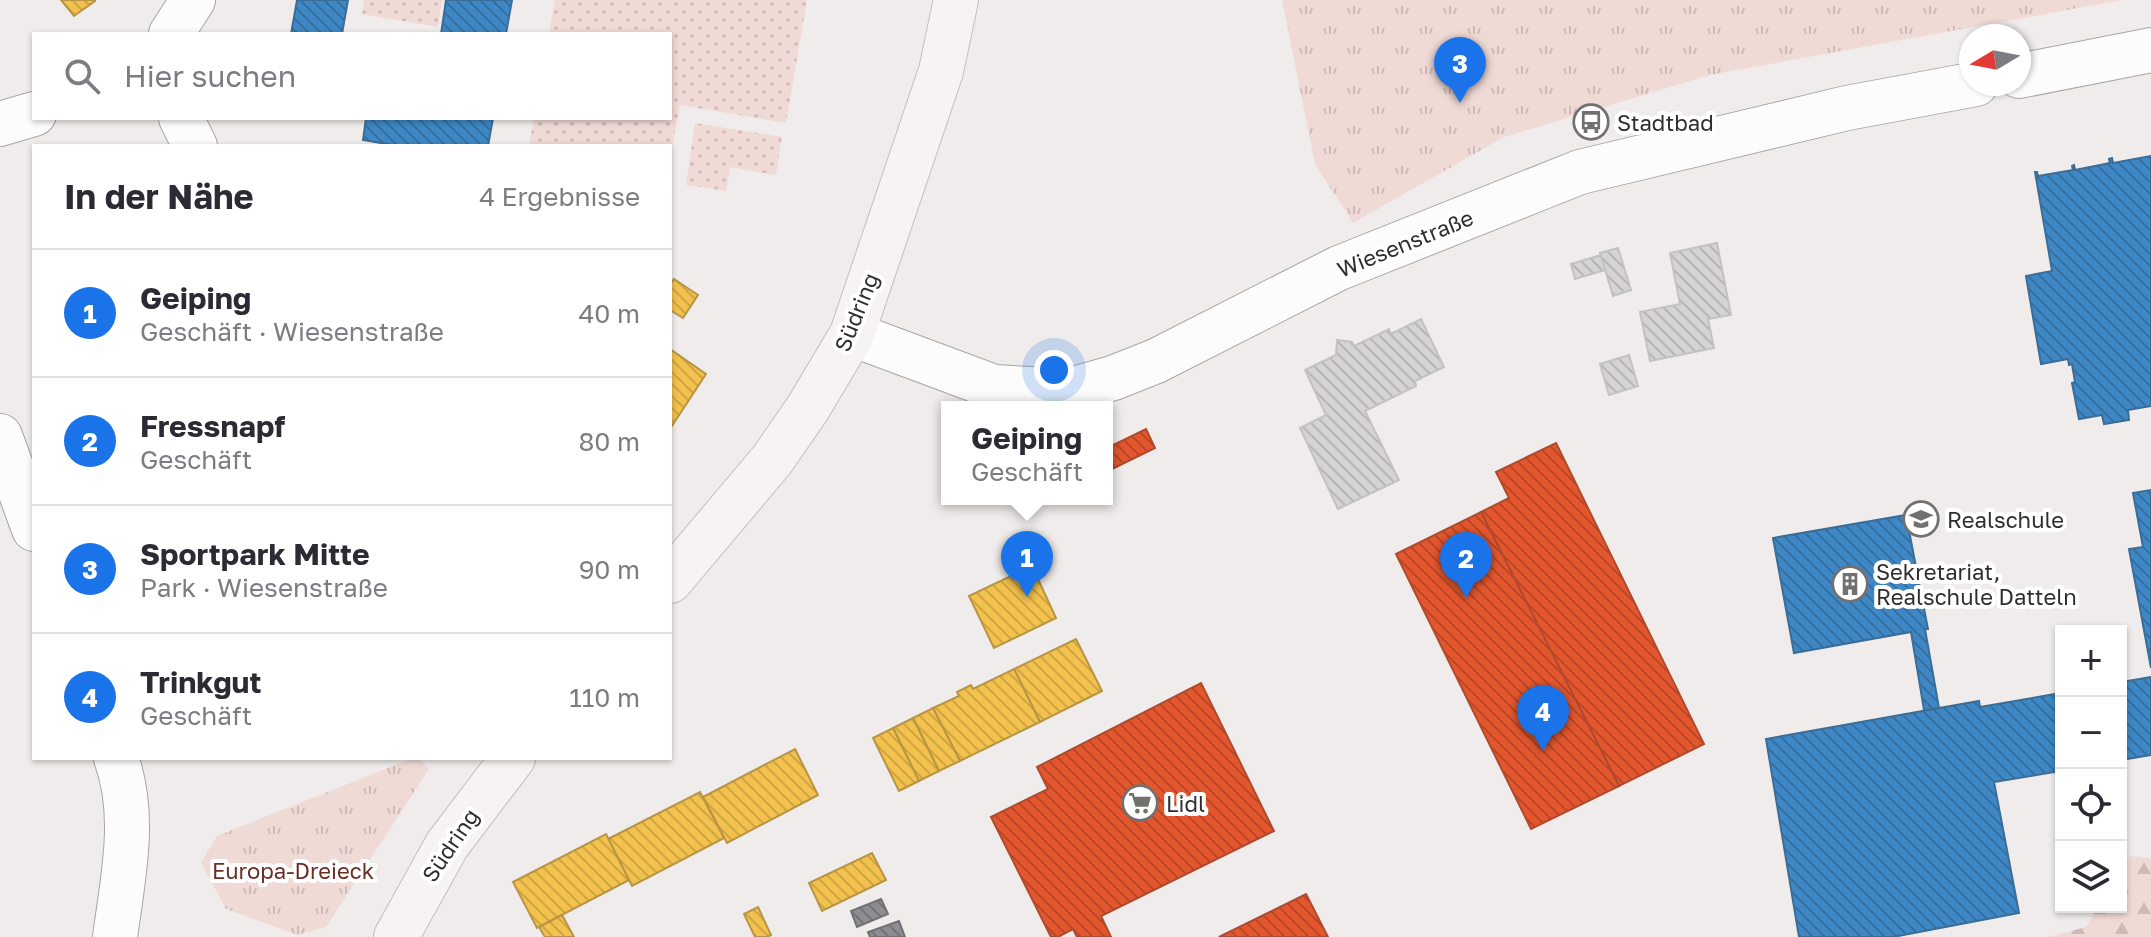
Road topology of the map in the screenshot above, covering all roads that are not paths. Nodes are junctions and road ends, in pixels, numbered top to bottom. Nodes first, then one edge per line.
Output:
1 (193, 0) edge
2 (956, 0) edge
3 (172, 32) edge
4 (2151, 50) edge
5 (2031, 74) edge
6 (1959, 87) edge
7 (32, 115) edge
8 (182, 120) edge
9 (0, 124) edge
10 (194, 144) edge
11 (852, 334) junction
12 (0, 436) edge
13 (32, 524) edge
14 (672, 579) edge
15 (117, 760) edge
16 (511, 760) edge
17 (115, 937) edge
18 (396, 937) edge

1 - 3 street
2 - 11 main road, Südring
4 - 5 street
6 - 11 street, Wiesenstraße
7 - 9 street
8 - 10 street
11 - 14 main road, Südring
12 - 13 street
15 - 17 street
16 - 18 main road, Südring

